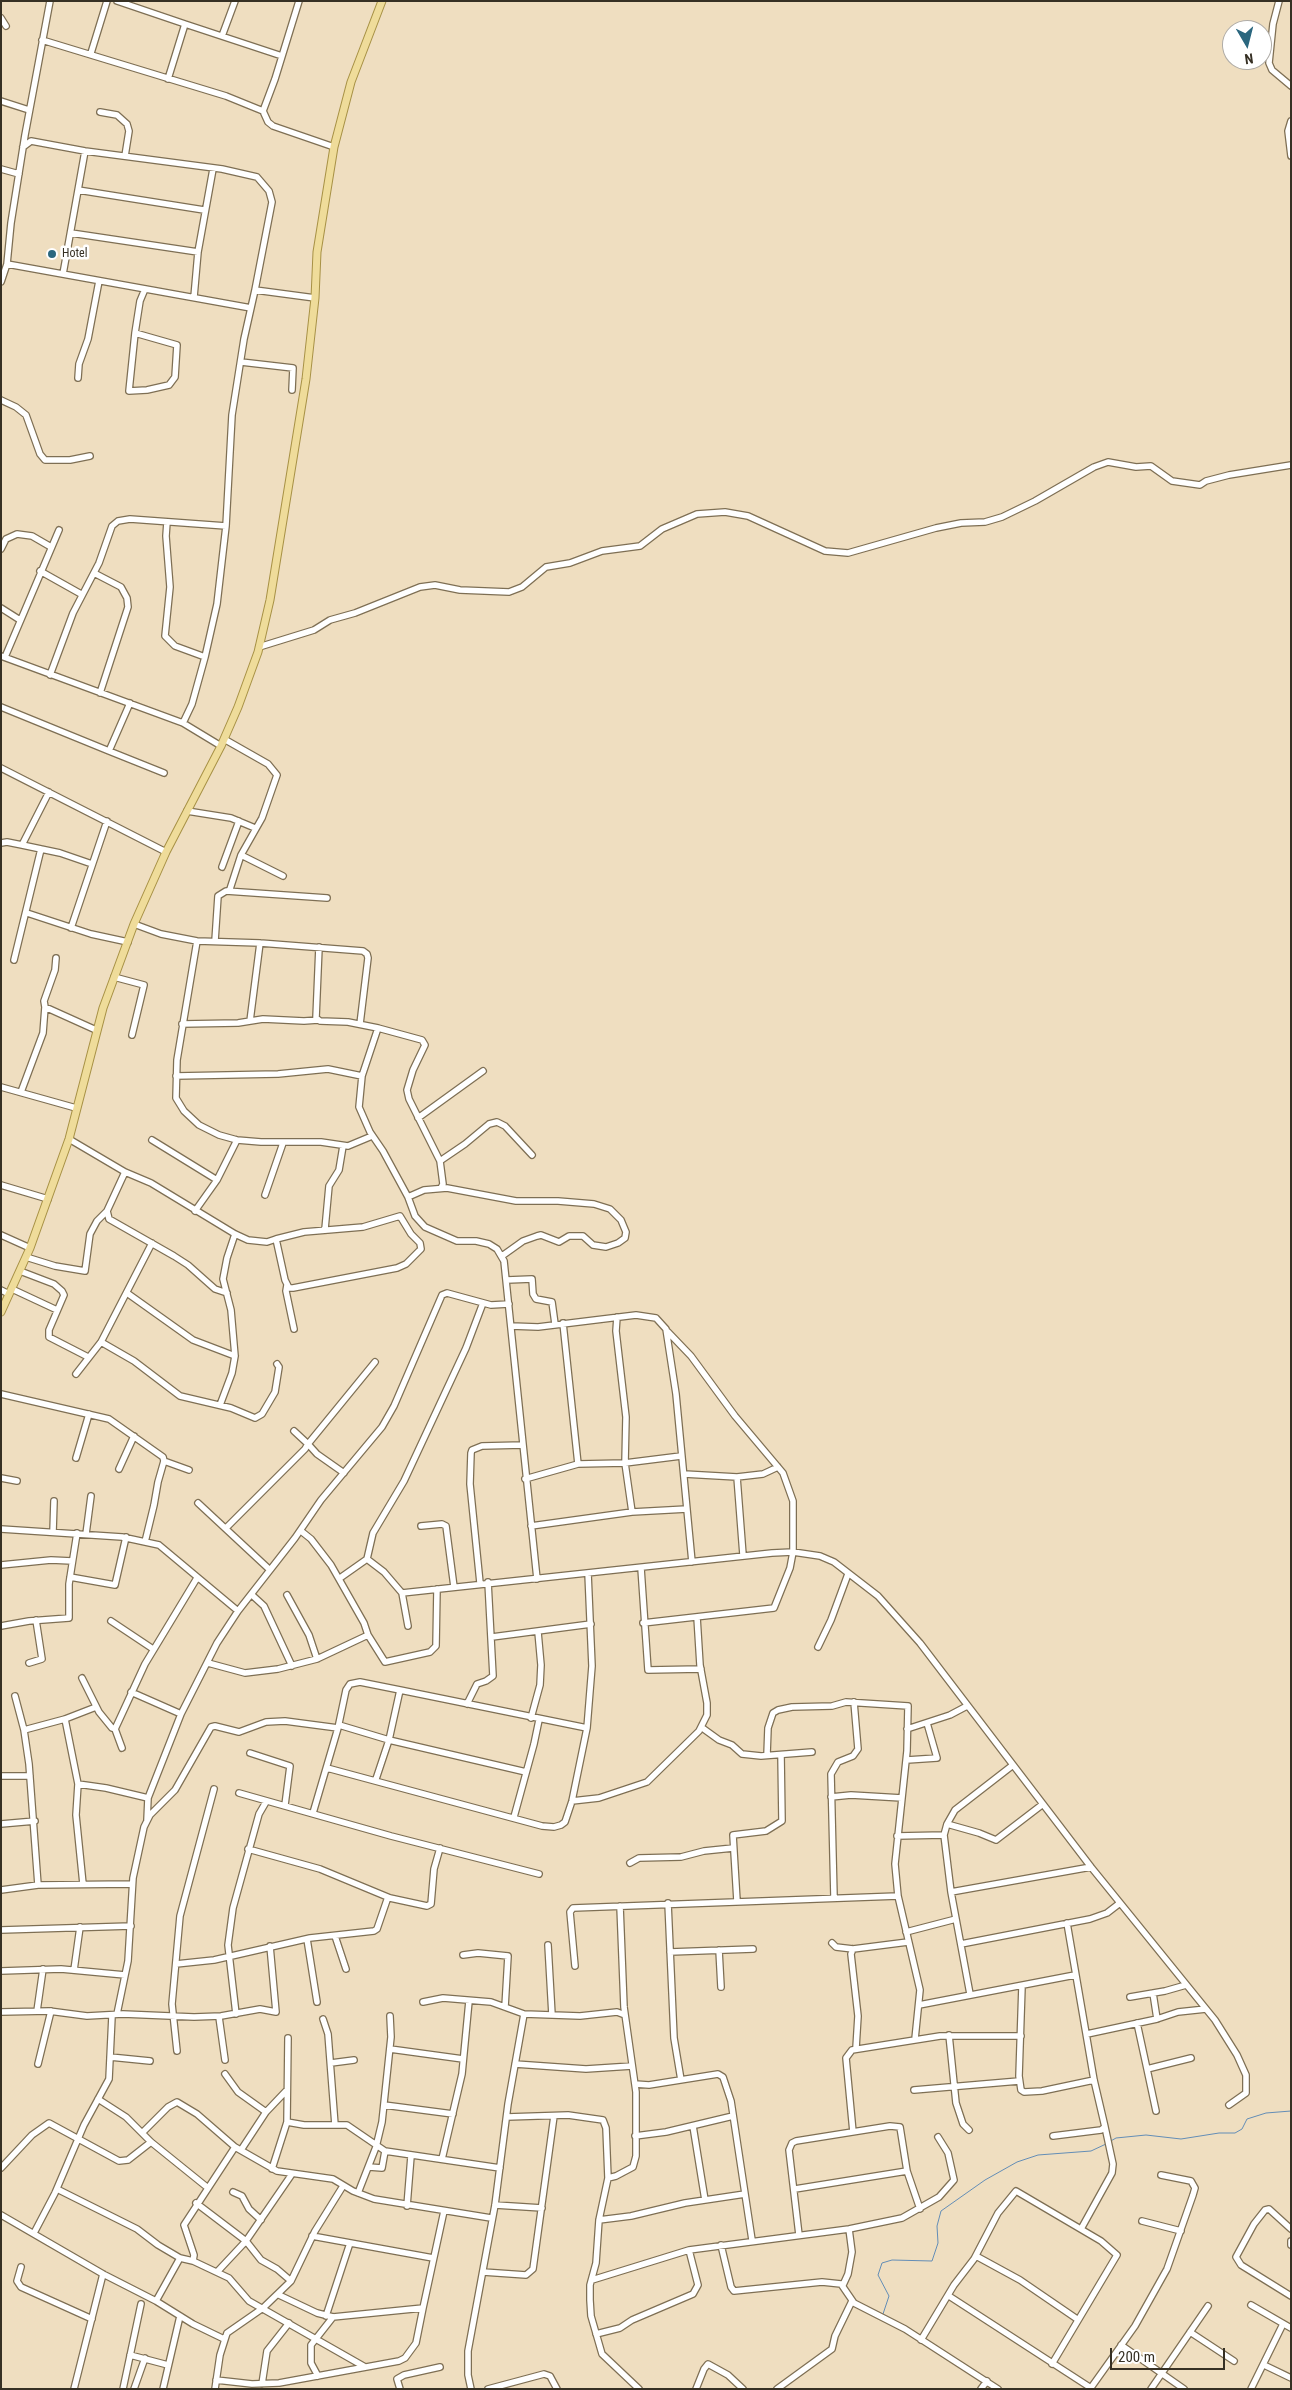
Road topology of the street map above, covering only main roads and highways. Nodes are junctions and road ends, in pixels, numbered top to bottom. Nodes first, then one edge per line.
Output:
1 (382, 1) edge
2 (1, 1312) edge

1 - 2 main road

